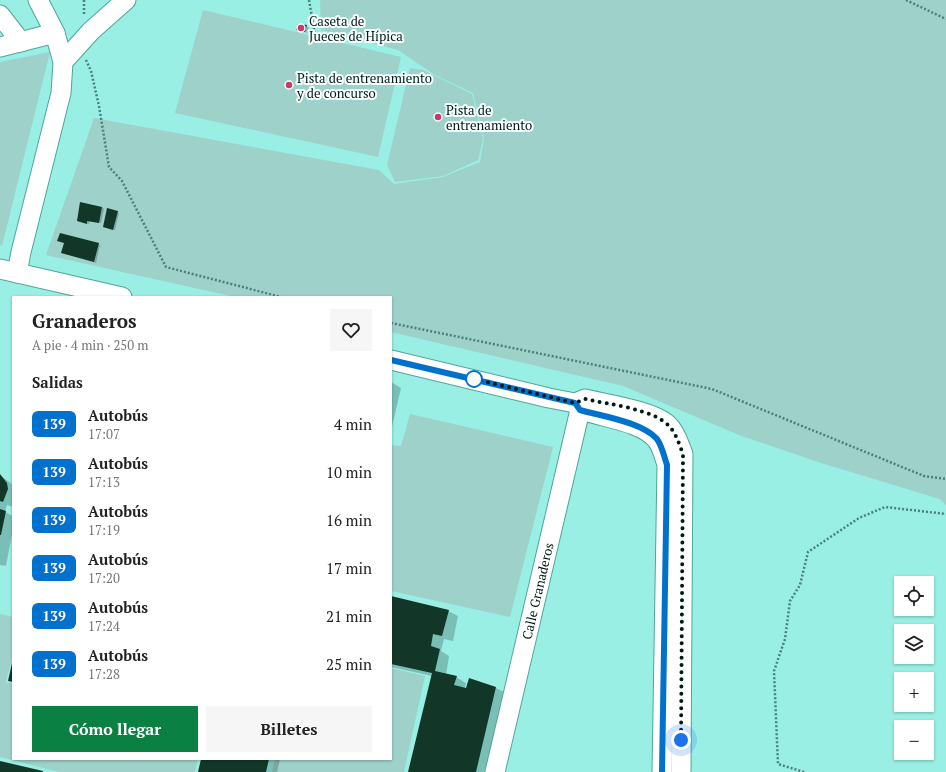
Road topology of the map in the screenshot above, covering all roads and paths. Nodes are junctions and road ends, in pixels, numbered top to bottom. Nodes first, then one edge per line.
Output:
1 (38, 0) edge
2 (126, 0) edge
3 (309, 0) edge
4 (906, 0) edge
5 (0, 16) edge
6 (946, 19) edge
7 (56, 33) junction
8 (315, 34) dead end
9 (21, 42) junction
10 (79, 44) junction
11 (0, 47) edge
12 (63, 62) junction
13 (8, 271) edge
14 (118, 296) edge
15 (277, 296) edge
16 (392, 323) edge
17 (392, 360) edge
18 (577, 406) junction
19 (946, 479) edge
20 (946, 514) edge
21 (495, 772) edge
22 (662, 772) edge
23 (681, 772) edge
24 (804, 772) edge

1 - 7 street
2 - 10 street
3 - 8 path
4 - 6 path
5 - 9 street
7 - 9 street
7 - 12 street
9 - 11 street
10 - 12 street
10 - 15 path
12 - 13 street
13 - 14 street
16 - 19 path
17 - 18 street
18 - 21 street, Calle Granaderos
18 - 22 street
18 - 23 street
20 - 24 path

